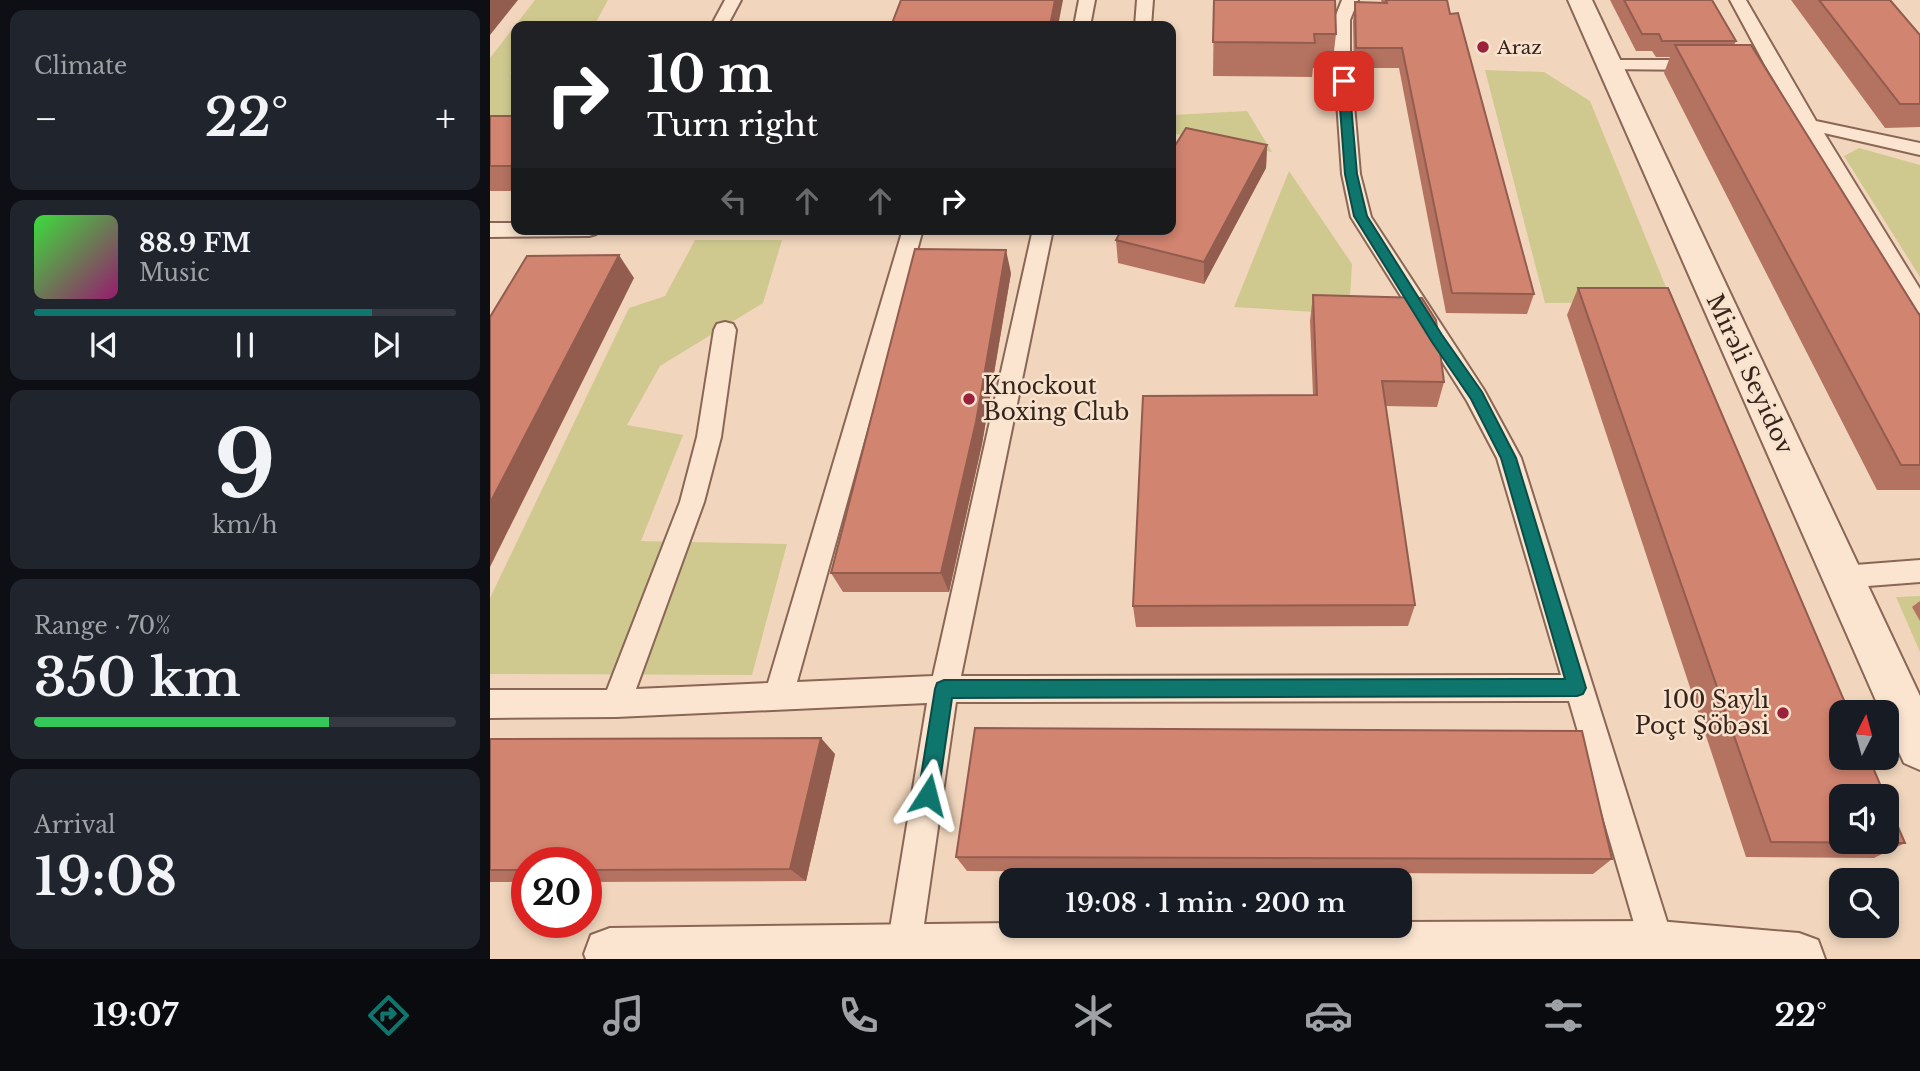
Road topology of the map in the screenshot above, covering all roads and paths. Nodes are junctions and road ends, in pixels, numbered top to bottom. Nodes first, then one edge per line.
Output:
1 (733, 0) edge
2 (1087, 0) edge
3 (1145, 0) edge
4 (1350, 0) edge
5 (1580, 0) edge
6 (1738, 0) edge
7 (722, 21) edge
8 (1083, 21) edge
9 (1143, 21) edge
10 (1609, 65) junction
11 (1718, 65) edge
12 (1810, 125) junction
13 (1920, 149) edge
14 (496, 230) edge
15 (911, 235) edge
16 (1042, 235) edge
17 (490, 250) edge
18 (1920, 306) edge
19 (725, 330) dead end
20 (1920, 571) edge
21 (1843, 577) junction
22 (1577, 688) junction
23 (944, 689) junction
24 (779, 695) junction
25 (490, 704) edge
26 (616, 704) junction
27 (1920, 747) edge
28 (1658, 947) junction
29 (903, 954) edge
30 (609, 957) edge
31 (1799, 959) edge

1 - 7 lane
2 - 8 lane
3 - 9 lane
4 - 22 lane
5 - 10 street, Mirəli Seyidov
6 - 12 lane
10 - 11 lane
10 - 21 street, Mirəli Seyidov
12 - 13 lane
12 - 18 lane
14 - 17 lane
15 - 24 lane
16 - 23 lane
19 - 26 lane
20 - 21 lane
21 - 27 street, Mirəli Seyidov
22 - 23 lane
22 - 28 lane
23 - 24 lane
23 - 29 lane
24 - 26 lane
25 - 26 lane
28 - 29 street
28 - 31 street
29 - 30 street

